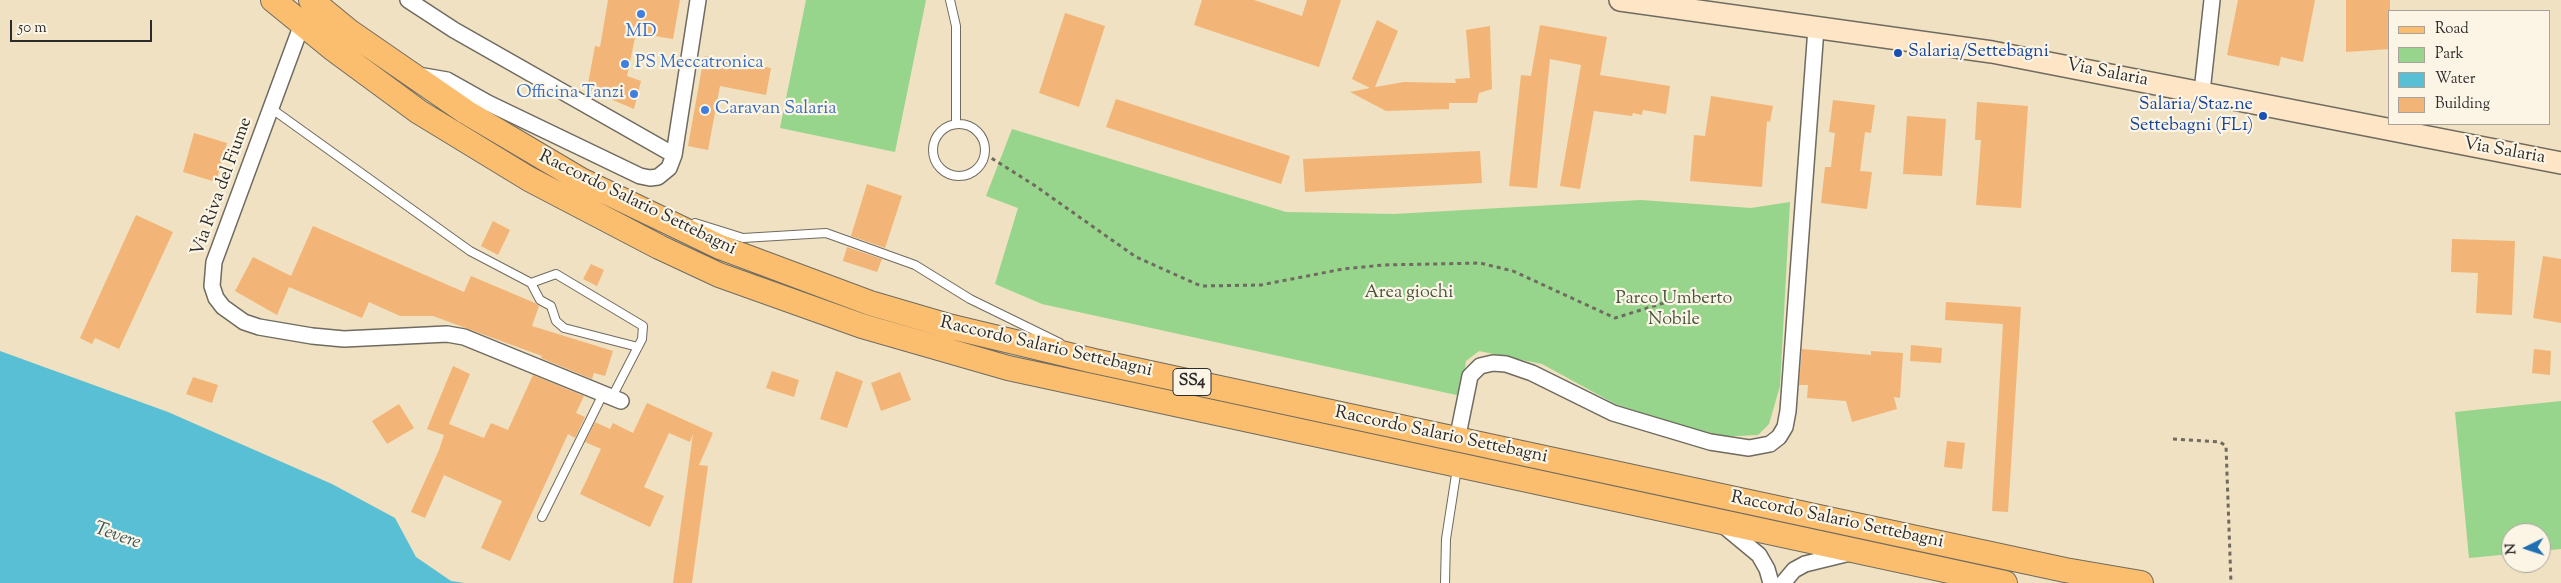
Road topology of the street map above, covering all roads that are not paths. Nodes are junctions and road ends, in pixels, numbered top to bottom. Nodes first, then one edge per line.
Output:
1 (273, 0) edge
2 (311, 0) edge
3 (408, 0) edge
4 (698, 0) edge
5 (950, 0) edge
6 (1620, 0) edge
7 (2212, 0) edge
8 (302, 24) junction
9 (1816, 28) junction
10 (410, 74) junction
11 (2202, 92) junction
12 (272, 109) junction
13 (956, 124) junction
14 (674, 155) junction
15 (2561, 163) edge
16 (663, 221) junction
17 (531, 283) junction
18 (638, 347) junction
19 (1094, 361) junction
20 (612, 398) junction
21 (1458, 440) junction
22 (1457, 465) junction
23 (542, 517) dead end
24 (1718, 522) junction
25 (1858, 552) junction
26 (1445, 583) edge
27 (1771, 583) edge
28 (1783, 583) edge
29 (2005, 583) edge
30 (2141, 583) edge

1 - 8 main road, Raccordo Salario Settebagni / SS4
2 - 10 main road, Raccordo Salario Settebagni / SS4
3 - 14 street
4 - 14 street
5 - 13 lane
6 - 9 street, Via Salaria
7 - 11 street
8 - 12 street, Via Riva del Fiume
8 - 22 main road, Raccordo Salario Settebagni / SS4
9 - 11 street, Via Salaria
9 - 21 street
10 - 14 street
10 - 16 main road, Raccordo Salario Settebagni / SS4
11 - 15 street, Via Salaria
12 - 17 lane
12 - 20 street, Via Riva del Fiume
13 - 13 lane
16 - 19 main road, Raccordo Salario Settebagni / SS4
16 - 19 lane
17 - 18 lane
17 - 18 lane
18 - 20 lane
19 - 21 main road, Raccordo Salario Settebagni / SS4
20 - 23 lane
21 - 30 main road, Raccordo Salario Settebagni / SS4
22 - 24 main road, Raccordo Salario Settebagni / SS4
22 - 26 lane
24 - 25 main road, Raccordo Salario Settebagni / SS4
24 - 27 street
25 - 28 street
25 - 29 main road, Raccordo Salario Settebagni / SS4

